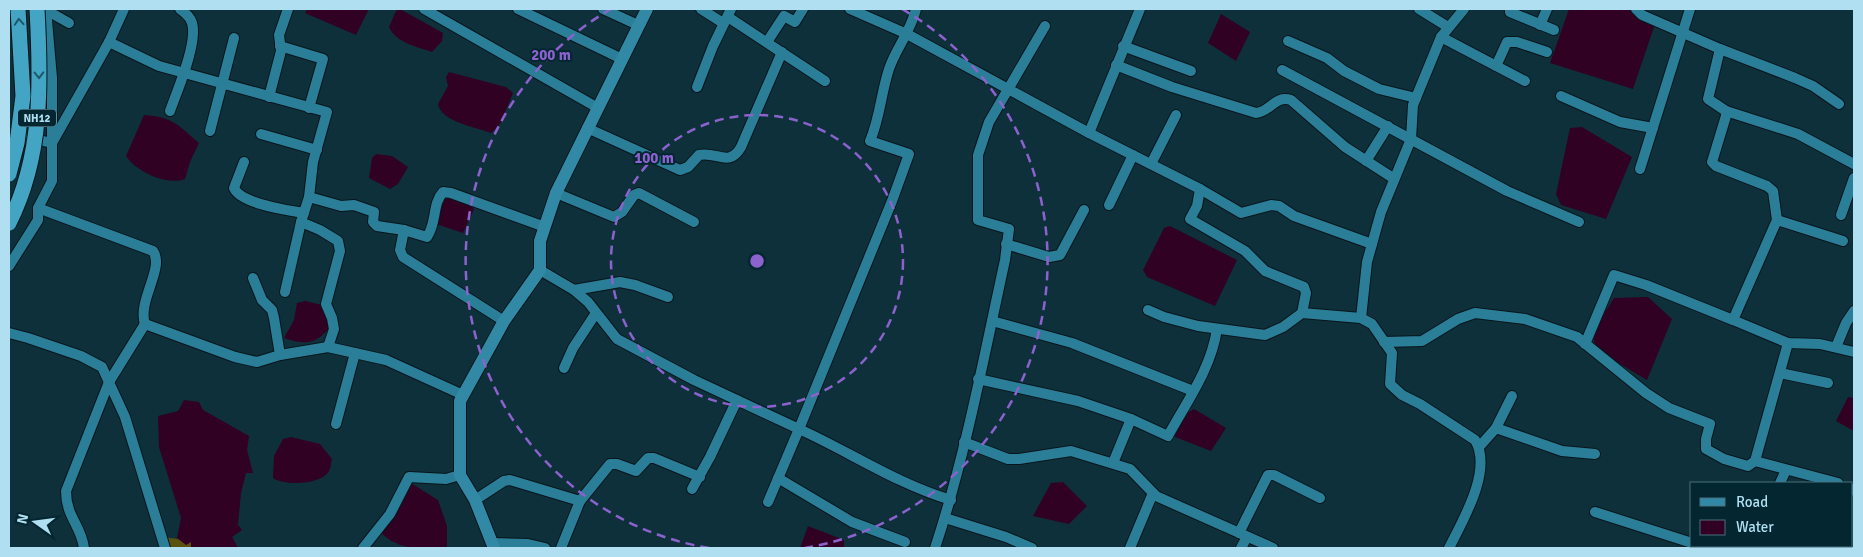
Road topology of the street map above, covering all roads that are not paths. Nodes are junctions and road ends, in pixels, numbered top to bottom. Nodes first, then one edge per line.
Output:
1 (18, 9) edge
2 (43, 9) edge
3 (124, 9) edge
4 (180, 9) edge
5 (288, 9) edge
6 (424, 9) edge
7 (518, 9) edge
8 (603, 9) edge
9 (647, 9) edge
10 (701, 9) edge
11 (803, 9) edge
12 (850, 9) edge
13 (916, 9) edge
14 (1140, 9) edge
15 (1419, 9) edge
16 (1464, 9) edge
17 (1510, 9) edge
18 (1547, 9) edge
19 (1636, 9) edge
20 (1690, 9) edge
21 (727, 16) edge
22 (69, 23) dead end
23 (638, 25) junction
24 (1540, 25) junction
25 (1045, 26) dead end
26 (1448, 27) junction
27 (1554, 30) dead end
28 (1683, 33) junction
29 (907, 34) junction
30 (1441, 37) junction
31 (234, 38) dead end
32 (1288, 41) dead end
33 (109, 42) junction
34 (768, 42) junction
35 (280, 46) junction
36 (1123, 46) junction
37 (1720, 48) junction
38 (782, 52) junction
39 (1547, 52) dead end
40 (622, 59) junction
41 (1116, 65) junction
42 (1496, 66) junction
43 (1282, 70) dead end
44 (1191, 71) dead end
45 (184, 73) junction
46 (826, 81) dead end
47 (1525, 81) dead end
48 (224, 84) junction
49 (697, 87) dead end
50 (1011, 88) junction
51 (1561, 96) dead end
52 (269, 97) junction
53 (1416, 98) junction
54 (1840, 104) dead end
55 (309, 108) junction
56 (598, 108) junction
57 (170, 111) dead end
58 (1726, 111) junction
59 (1176, 115) dead end
60 (1388, 126) junction
61 (587, 128) junction
62 (1653, 128) junction
63 (210, 131) dead end
64 (9, 133) edge
65 (1089, 133) junction
66 (261, 134) dead end
67 (1411, 139) junction
68 (52, 143) junction
69 (317, 150) junction
70 (1133, 155) junction
71 (1366, 161) junction
72 (244, 162) dead end
73 (1151, 164) junction
74 (1854, 164) edge
75 (1640, 169) dead end
76 (9, 174) edge
77 (1393, 178) junction
78 (1854, 178) edge
79 (1200, 189) junction
80 (556, 193) junction
81 (309, 197) junction
82 (1109, 205) dead end
83 (38, 208) junction
84 (1084, 210) dead end
85 (1841, 215) dead end
86 (303, 218) junction
87 (1777, 220) junction
88 (9, 222) edge
89 (694, 222) dead end
90 (1579, 222) dead end
91 (545, 227) junction
92 (404, 230) junction
93 (1843, 241) dead end
94 (1006, 244) junction
95 (1372, 244) junction
96 (9, 266) edge
97 (540, 270) junction
98 (254, 278) dead end
99 (574, 290) junction
100 (285, 292) dead end
101 (668, 297) dead end
102 (1148, 310) dead end
103 (1854, 311) edge
104 (596, 313) junction
105 (1302, 314) junction
106 (1360, 318) junction
107 (1733, 320) junction
108 (504, 321) junction
109 (992, 321) junction
110 (145, 324) junction
111 (1217, 329) junction
112 (9, 333) edge
113 (1384, 342) junction
114 (1788, 342) junction
115 (1585, 344) junction
116 (328, 347) junction
117 (1836, 347) junction
118 (1854, 352) edge
119 (355, 353) junction
120 (280, 354) junction
121 (564, 368) dead end
122 (1780, 373) junction
123 (978, 379) junction
124 (109, 382) junction
125 (1828, 383) dead end
126 (1193, 391) junction
127 (463, 395) junction
128 (1512, 396) dead end
129 (737, 400) junction
130 (1131, 419) junction
131 (336, 424) dead end
132 (1496, 428) junction
133 (799, 429) junction
134 (964, 442) junction
135 (1479, 447) junction
136 (1595, 454) dead end
137 (1755, 461) junction
138 (1113, 463) junction
139 (1786, 470) junction
140 (460, 475) junction
141 (700, 477) junction
142 (778, 478) junction
143 (1780, 482) edge
144 (1834, 482) edge
145 (692, 489) dead end
146 (1153, 493) junction
147 (1320, 498) dead end
148 (475, 500) junction
149 (951, 500) junction
150 (580, 502) junction
151 (768, 502) dead end
152 (1595, 512) dead end
153 (945, 518) junction
154 (1243, 535) junction
155 (906, 542) dead end
156 (1690, 542) edge
157 (494, 546) edge
158 (84, 548) edge
159 (165, 548) edge
160 (363, 548) edge
161 (545, 548) edge
162 (561, 548) edge
163 (935, 548) edge
164 (1032, 548) edge
165 (1130, 548) edge
166 (1241, 548) edge
167 (1273, 548) edge
168 (1449, 548) edge

76 -> 1 highway, NH12, bridge
2 - 22 street
2 - 68 street
2 -> 88 highway, NH12, bridge
3 - 33 street
4 - 45 street
5 - 35 street
6 - 56 street
7 - 40 street
8 - 23 street
9 - 23 street
10 - 21 street
11 - 34 street
12 - 29 street
13 - 29 street
14 - 36 street
15 - 26 street
16 - 26 street
17 - 24 street
18 - 24 street
19 - 28 street
20 - 28 street
21 - 34 street
21 - 49 street
23 - 40 street
24 - 27 street
25 - 50 street
26 - 30 street
28 - 37 street
28 - 62 street
29 - 50 street
29 - 133 street
30 - 42 street
30 - 53 street
31 - 48 street
32 - 53 street
33 - 45 street
33 - 68 street
34 - 38 street
35 - 52 street
35 - 55 street
36 - 41 street
36 - 44 street
37 - 54 street
37 - 58 street
38 - 46 street
38 - 61 street
39 - 42 street
40 - 56 street
41 - 65 street
41 - 71 street
42 - 47 street
43 - 60 street
45 - 48 street
45 - 57 street
48 - 52 street
48 - 63 street
50 - 65 street
50 - 94 street
51 - 62 street
52 - 55 street
53 - 67 street
55 - 69 street
56 - 61 street
58 - 74 street
58 - 87 street
59 - 73 street
60 - 67 street
60 - 71 street
61 - 80 street
62 - 75 street
64 - 68 street
65 - 70 street
66 - 69 street
67 - 77 street
67 - 90 street
68 - 83 street
69 - 81 street
70 - 73 street
70 - 82 street
71 - 77 street
72 - 86 street
73 - 79 street
77 - 95 street
78 - 85 street
79 - 95 street
79 - 105 street
80 - 89 street
80 - 91 street
81 - 86 street
81 - 92 street
83 - 96 street
83 - 110 street
84 - 94 street
86 - 100 street
86 - 116 street
87 - 93 street
87 - 107 street
91 - 92 street
91 - 97 street
92 - 108 street
94 - 109 street
95 - 106 street
97 - 99 street
97 - 108 street
98 - 120 street
99 - 101 street
99 - 104 street
102 - 111 street
103 - 117 street
104 - 121 street
104 - 129 street
105 - 106 street
105 - 111 street
106 - 113 street
107 - 114 street
107 - 115 street
108 - 127 street
109 - 123 street
109 - 126 street
110 - 120 street
110 - 124 street
111 - 126 street
112 - 124 street
113 - 115 street
113 - 135 street
114 - 117 street
114 - 122 street
115 - 137 street
116 - 119 street
116 - 120 street
117 - 118 street
119 - 127 street
119 - 131 street
122 - 125 street
122 - 137 street
123 - 130 street
123 - 134 street
124 - 158 street
124 - 159 street
126 - 130 street
127 - 140 street
128 - 132 street
129 - 133 street
129 - 141 street
130 - 138 street
132 - 135 street
132 - 136 street
133 - 142 street
133 - 149 street
134 - 138 street
134 - 149 street
135 - 168 street
137 - 139 street
138 - 146 street
139 - 143 street
139 - 144 street
140 - 148 street
140 - 160 street
141 - 145 street
141 - 150 street
142 - 151 street
142 - 155 street
146 - 154 street
146 - 165 street
147 - 154 street
148 - 150 street
148 - 157 street
149 - 153 street
150 - 162 street
152 - 156 street
153 - 163 street
153 - 164 street
154 - 166 street
154 - 167 street
157 - 161 street

